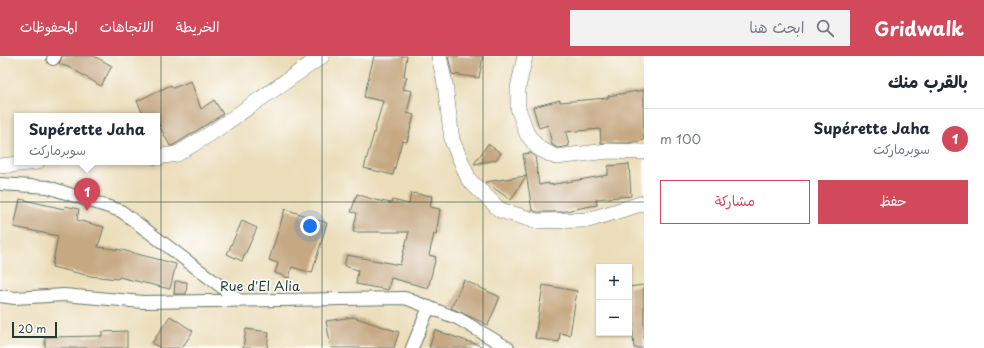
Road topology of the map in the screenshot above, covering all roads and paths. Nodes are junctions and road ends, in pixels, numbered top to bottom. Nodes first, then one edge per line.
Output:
1 (322, 56) edge
2 (439, 56) edge
3 (525, 56) edge
4 (644, 152) edge
5 (160, 157) edge
6 (14, 164) edge
7 (0, 166) edge
8 (0, 184) edge
9 (644, 203) edge
10 (0, 296) edge
11 (240, 301) junction
12 (429, 307) junction
13 (412, 348) edge
14 (508, 348) edge

1 - 5 street
2 - 9 street
3 - 4 street
6 - 7 street
8 - 11 street
10 - 11 street, Rue d'El Alia
11 - 12 street, Rue d'El Alia
12 - 13 street
12 - 14 street, Rue d'El Alia

